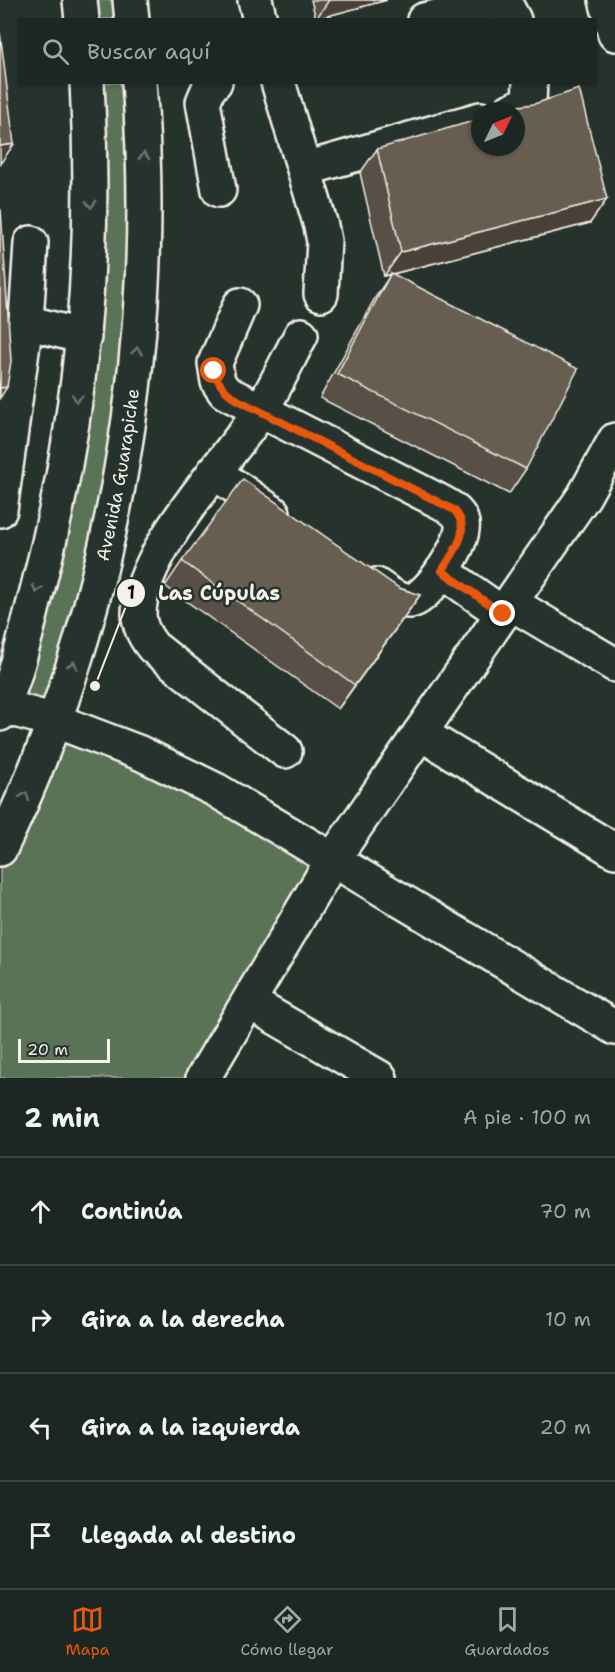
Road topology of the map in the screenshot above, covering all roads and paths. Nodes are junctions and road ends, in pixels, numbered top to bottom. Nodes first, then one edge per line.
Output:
1 (80, 0) edge
2 (130, 0) edge
3 (255, 0) edge
4 (82, 18) edge
5 (132, 18) edge
6 (260, 18) edge
7 (432, 18) edge
8 (513, 18) edge
9 (87, 84) edge
10 (139, 84) edge
11 (213, 84) edge
12 (279, 84) edge
13 (530, 84) edge
14 (525, 104) edge
15 (471, 122) edge
16 (305, 169) junction
17 (219, 189) dead end
18 (31, 243) dead end
19 (321, 294) dead end
20 (240, 305) dead end
21 (26, 322) junction
22 (301, 335) dead end
23 (84, 338) junction
24 (260, 411) junction
25 (615, 440) edge
26 (214, 472) junction
27 (0, 510) edge
28 (299, 531) edge
29 (356, 571) edge
30 (442, 571) junction
31 (507, 608) junction
32 (615, 665) edge
33 (1, 709) edge
34 (56, 721) junction
35 (420, 734) junction
36 (285, 751) dead end
37 (0, 849) edge
38 (615, 850) edge
39 (333, 860) junction
40 (249, 1002) junction
41 (615, 1028) edge
42 (203, 1078) edge
43 (380, 1078) edge

1 - 4 street
2 - 5 street
3 - 6 street
7 - 8 street
9 -> 23 street
34 -> 10 street, Avenida Guarapiche
11 - 17 street
12 - 16 street
13 - 14 street
15 - 16 street
16 - 19 street
18 - 21 street
20 - 24 street
21 - 23 street
21 - 27 street
22 - 24 street
23 -> 33 street
24 - 26 street
24 - 30 street
25 - 31 street
26 - 28 street
26 - 36 street
29 - 30 street
30 - 31 street
31 - 32 street
31 - 35 street
33 - 34 street
37 -> 34 street, Avenida Guarapiche
34 - 39 street
35 - 38 street
35 - 39 street
39 - 40 street
39 - 41 street
40 - 42 street
40 - 43 street

